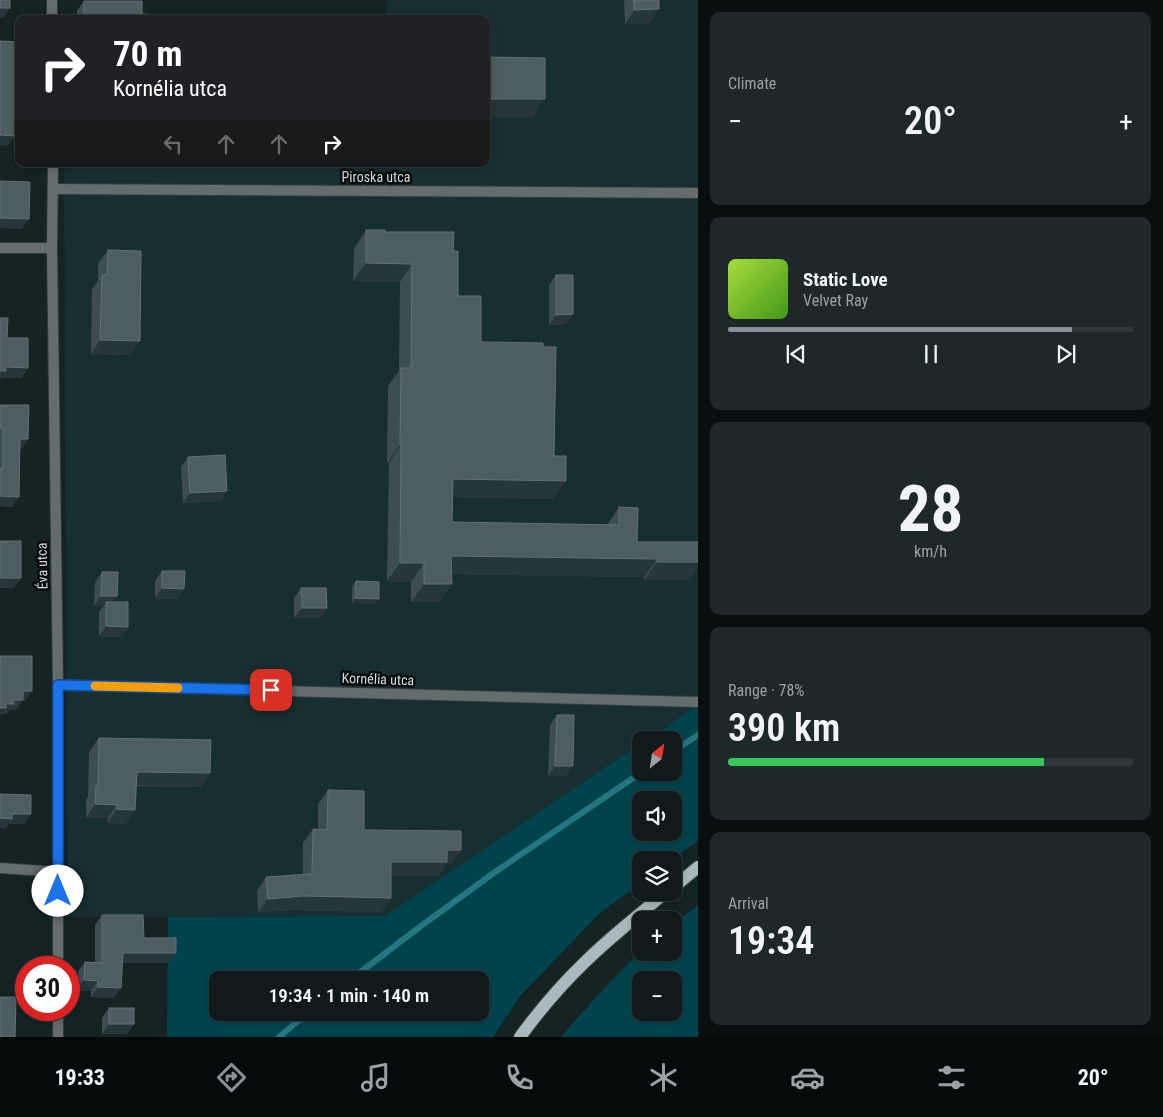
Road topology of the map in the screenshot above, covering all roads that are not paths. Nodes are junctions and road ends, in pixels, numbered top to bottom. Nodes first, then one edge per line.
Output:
1 (52, 0) edge
2 (52, 15) edge
3 (53, 167) edge
4 (53, 189) junction
5 (698, 193) edge
6 (0, 248) edge
7 (52, 248) junction
8 (58, 685) junction
9 (698, 702) edge
10 (698, 867) edge
11 (0, 868) edge
12 (58, 872) junction
13 (682, 880) edge
14 (655, 901) edge
15 (58, 956) edge
16 (58, 1021) edge
17 (58, 1037) edge
18 (520, 1037) edge

1 - 2 street
3 - 4 street, Éva utca
4 - 5 street, Piroska utca
4 - 7 street, Éva utca
6 - 7 street
7 - 8 street, Éva utca
8 - 9 street, Kornélia utca
8 - 12 street, Éva utca
10 - 13 main road
11 - 12 street
12 - 15 street, Éva utca
14 - 18 main road
16 - 17 street

